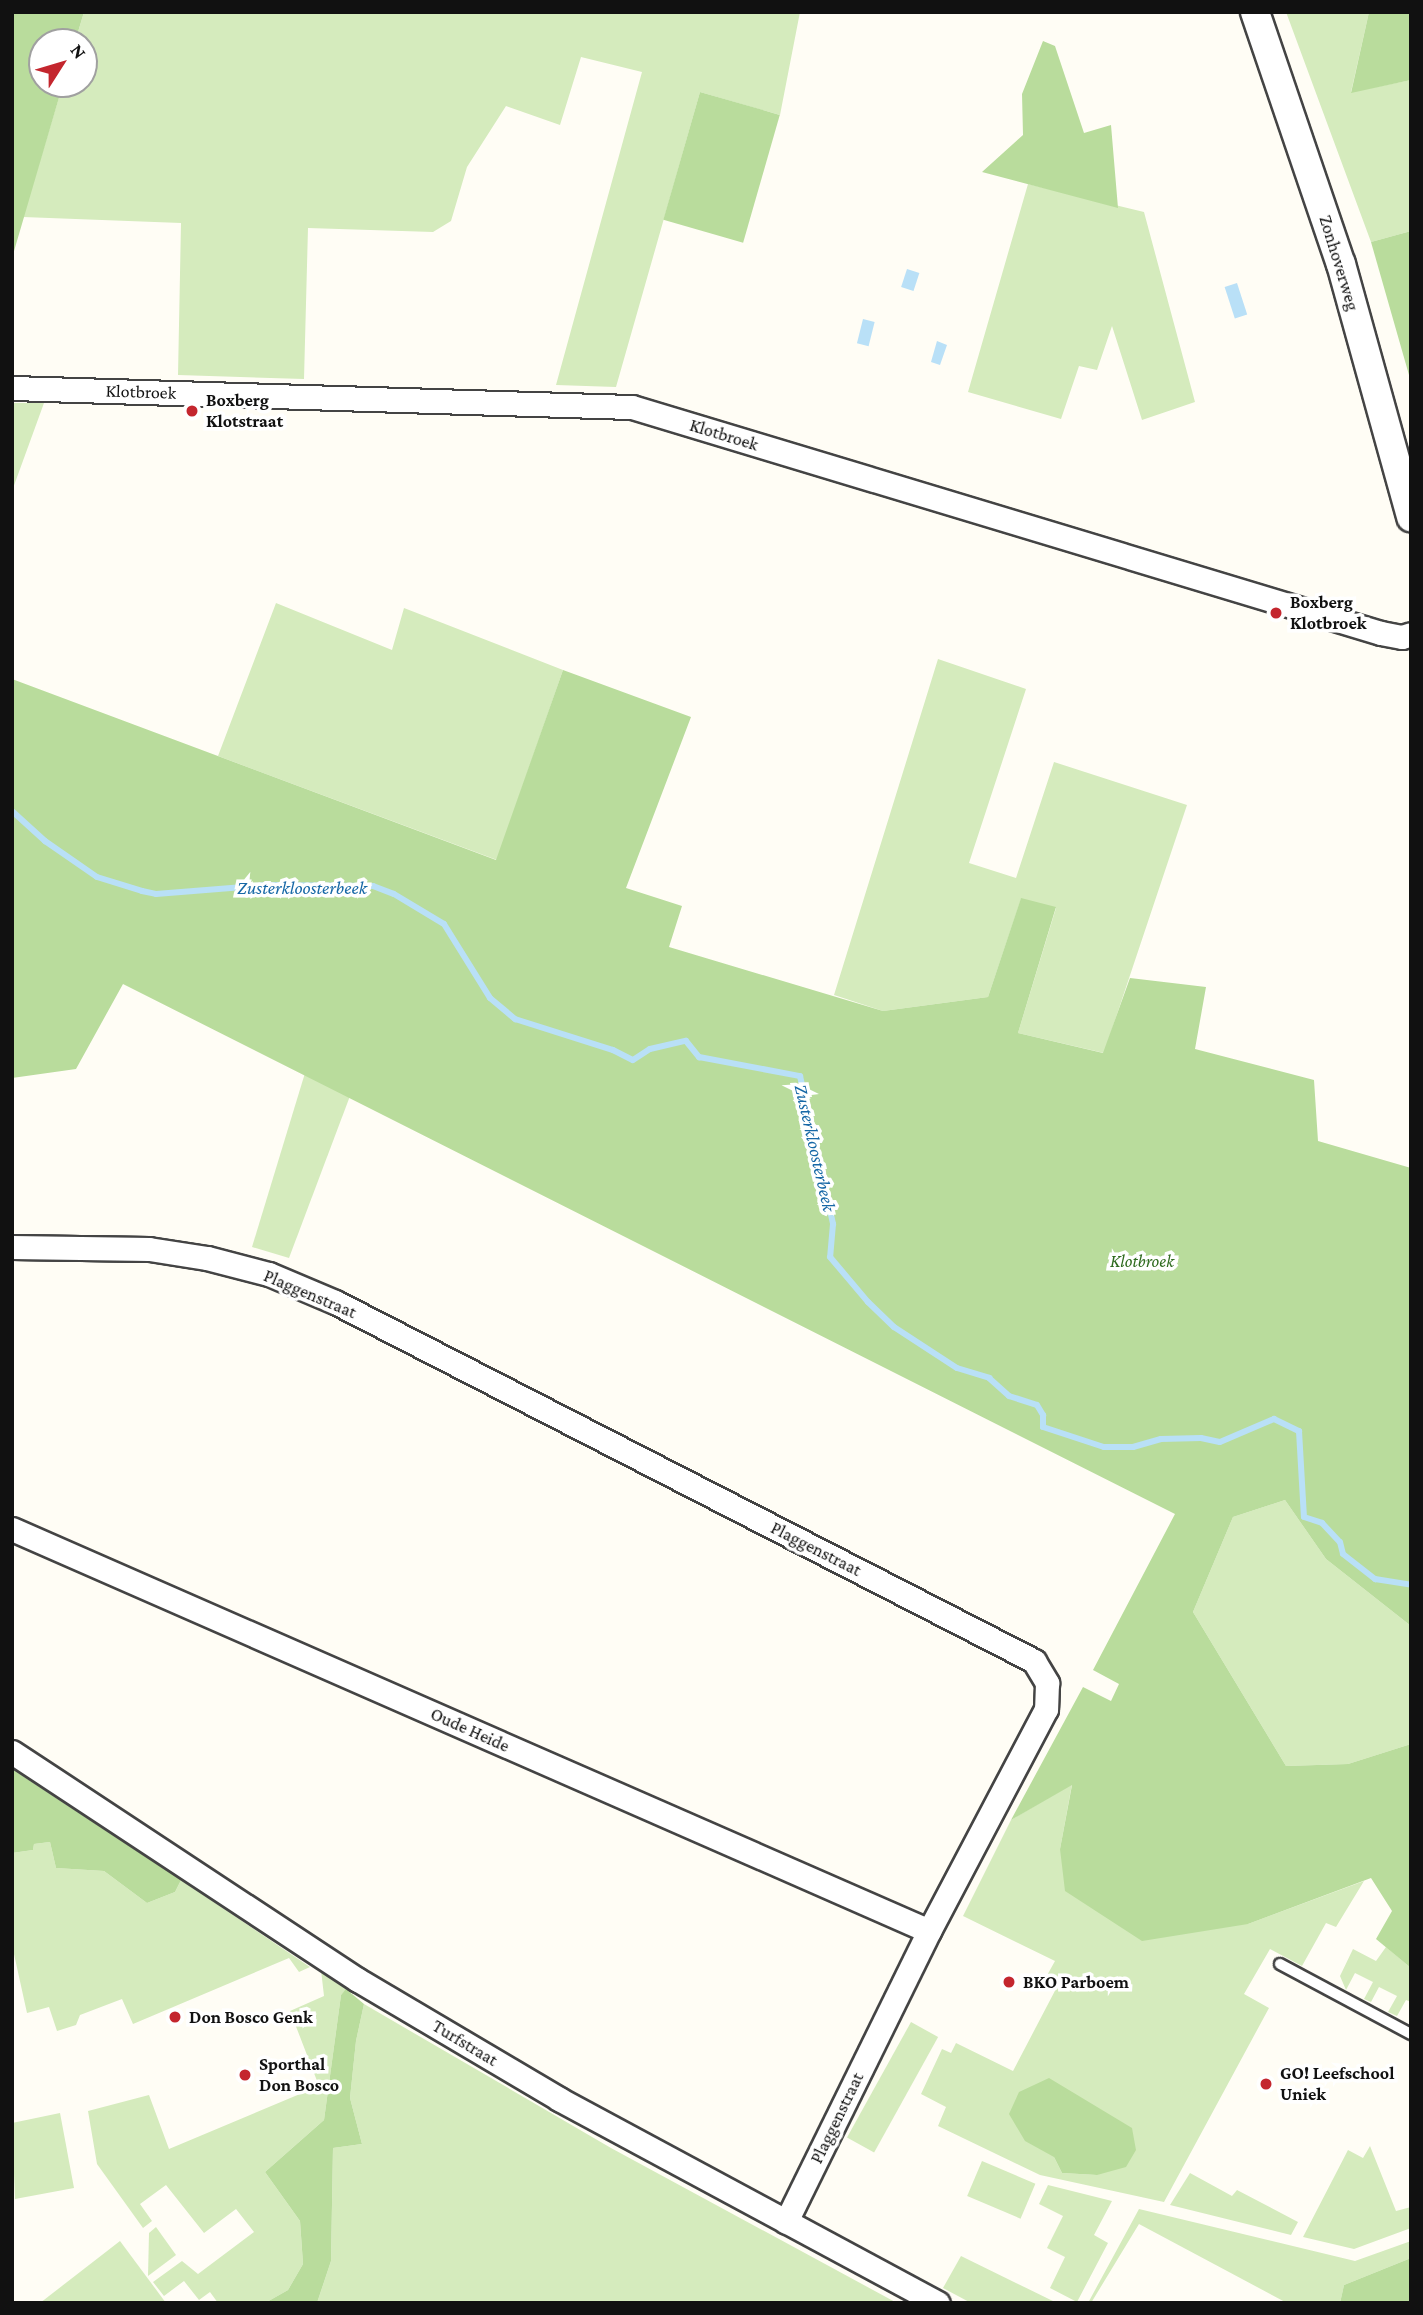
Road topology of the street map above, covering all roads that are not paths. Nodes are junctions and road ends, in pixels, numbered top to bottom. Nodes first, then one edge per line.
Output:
1 (1255, 12) edge
2 (12, 388) edge
3 (1406, 474) edge
4 (1411, 517) edge
5 (1411, 634) edge
6 (12, 1247) edge
7 (12, 1529) edge
8 (12, 1752) edge
9 (929, 1931) junction
10 (1280, 1964) dead end
11 (1411, 2034) edge
12 (786, 2222) junction
13 (938, 2303) edge

1 - 3 street, Zonhoverweg
2 - 5 street, Klotbroek
3 - 4 street, Zonhoverweg
6 - 9 street, Plaggenstraat
7 - 9 street, Oude Heide
8 - 12 street, Turfstraat
9 - 12 street, Plaggenstraat
10 - 11 lane
12 - 13 street, Turfstraat

